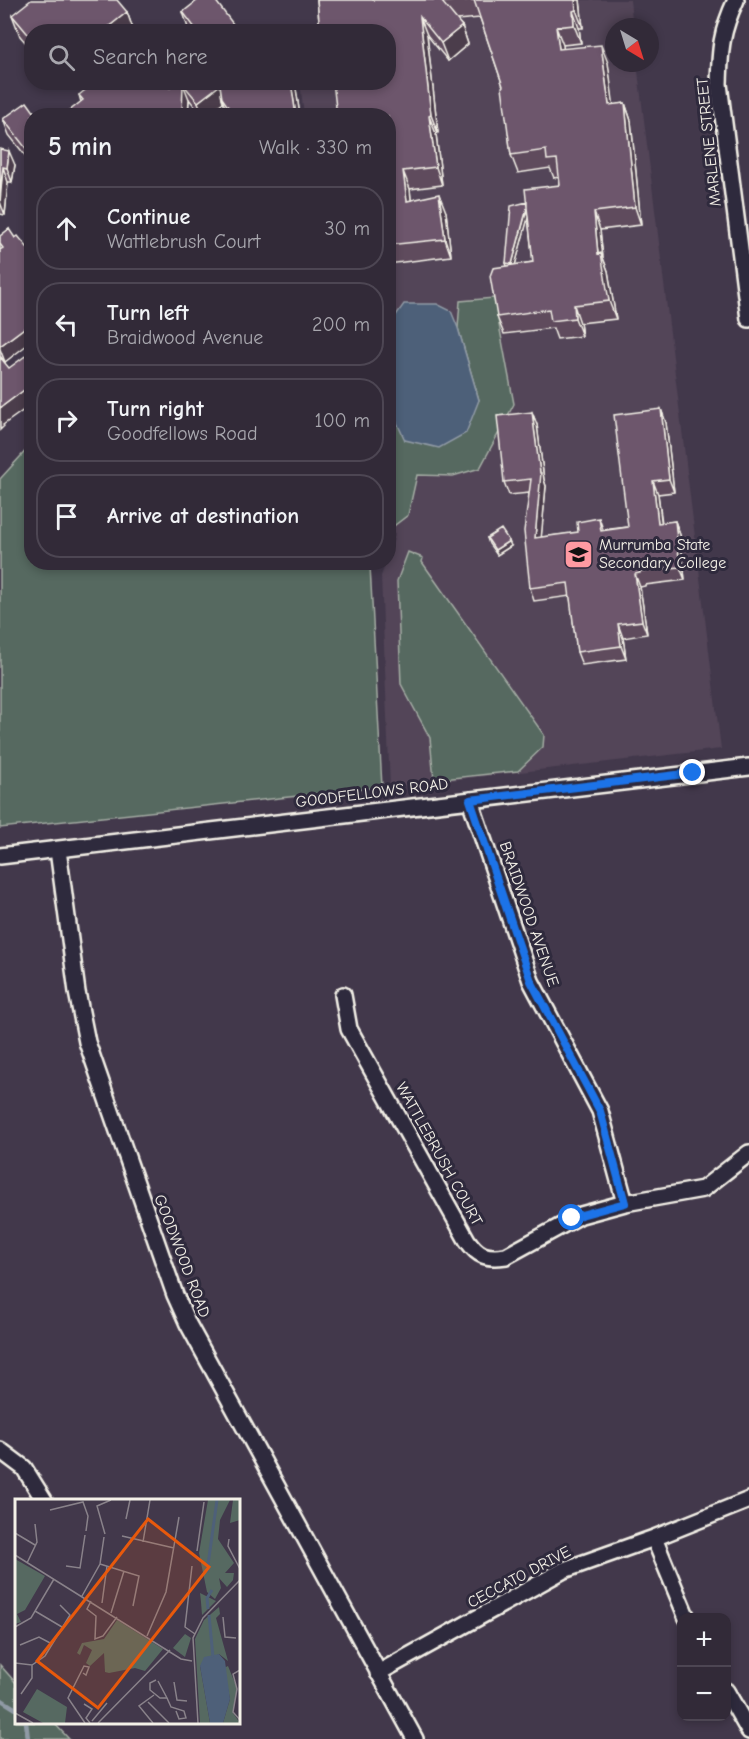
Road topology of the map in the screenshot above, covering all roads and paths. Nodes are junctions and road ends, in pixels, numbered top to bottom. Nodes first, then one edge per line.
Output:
1 (736, 0) edge
2 (742, 221) edge
3 (749, 319) edge
4 (749, 767) edge
5 (470, 800) junction
6 (58, 850) junction
7 (0, 856) edge
8 (343, 995) dead end
9 (749, 1153) edge
10 (625, 1203) junction
11 (0, 1450) edge
12 (43, 1499) edge
13 (749, 1500) edge
14 (654, 1538) junction
15 (685, 1613) edge
16 (378, 1673) junction
17 (731, 1700) edge
18 (749, 1731) edge
19 (415, 1739) edge

1 - 2 street, MARLENE STREET
2 - 3 street, MARLENE STREET
4 - 5 street, GOODFELLOWS ROAD
5 - 6 street, GOODFELLOWS ROAD
5 - 10 street, BRAIDWOOD AVENUE
6 - 7 street, GOODFELLOWS ROAD
6 - 16 street, GOODWOOD ROAD
8 - 10 street, WATTLEBRUSH COURT
9 - 10 street, WATTLEBRUSH COURT
11 - 12 street
13 - 14 street, CECCATO DRIVE
14 - 15 street
14 - 16 street, CECCATO DRIVE
16 - 19 street, GOODWOOD ROAD
17 - 18 street

